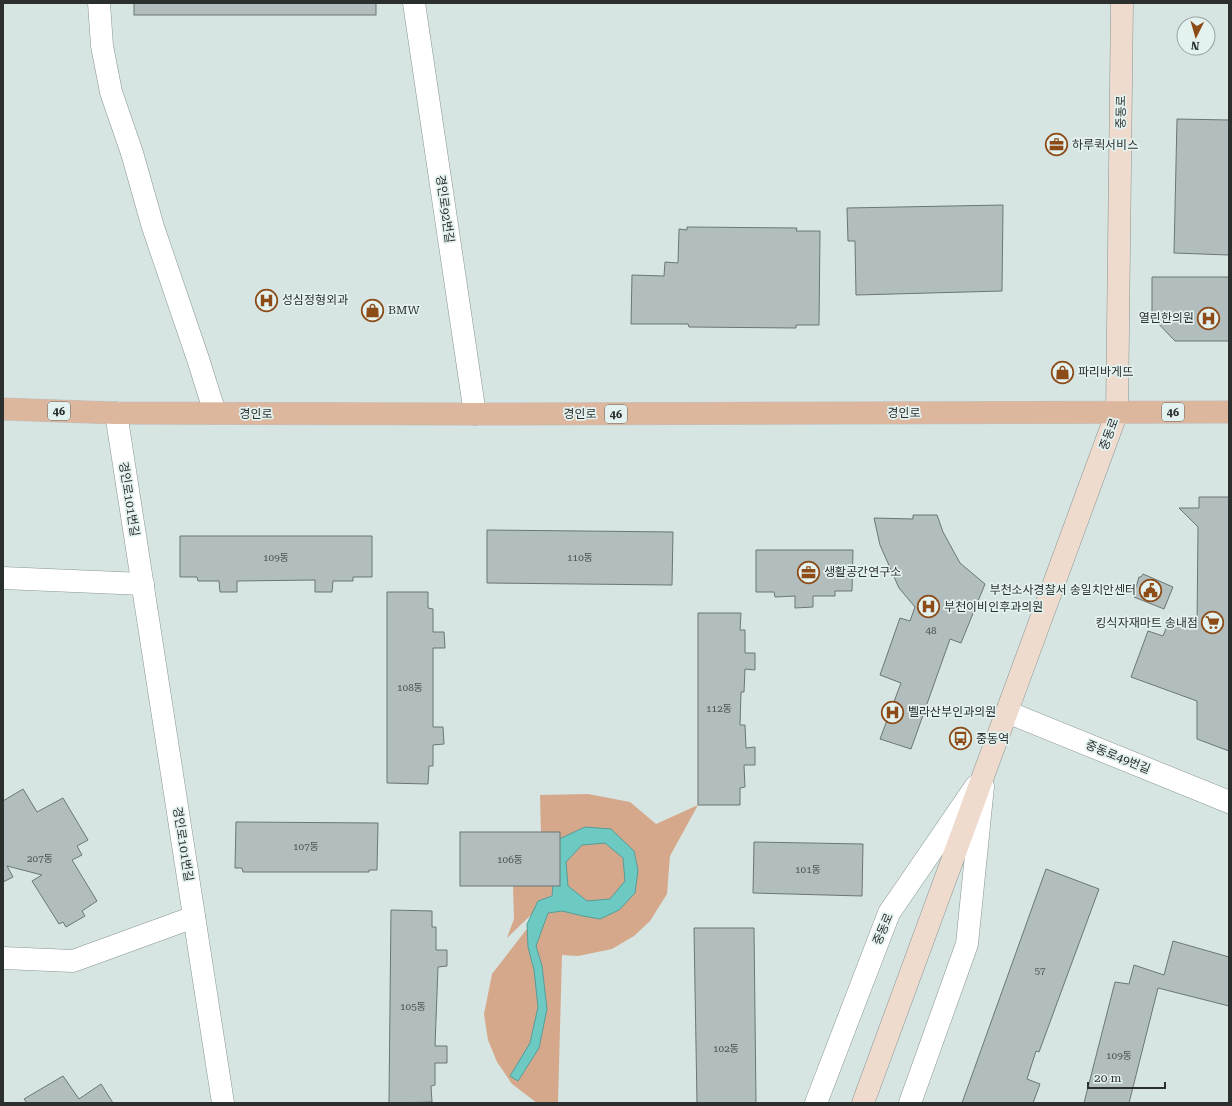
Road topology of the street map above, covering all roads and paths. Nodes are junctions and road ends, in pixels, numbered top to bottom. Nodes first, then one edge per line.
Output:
1 (99, 3) edge
2 (414, 3) edge
3 (1122, 3) edge
4 (3, 409) edge
5 (1117, 412) junction
6 (1229, 412) edge
7 (116, 413) junction
8 (215, 413) junction
9 (475, 414) junction
10 (3, 578) edge
11 (143, 584) junction
12 (1007, 712) junction
13 (984, 773) junction
14 (1229, 802) edge
15 (194, 917) junction
16 (3, 958) edge
17 (223, 1103) edge
18 (816, 1103) edge
19 (863, 1103) edge
20 (910, 1103) edge

1 - 8 street
2 - 9 street, 경인로92번길
3 - 5 street, 중동로
4 - 7 main road, 경인로 / 46
5 - 6 main road, 경인로 / 46
5 - 9 main road, 경인로 / 46
5 - 12 street, 중동로
7 - 8 main road, 경인로 / 46
7 - 11 street, 경인로101번길
8 - 9 main road, 경인로 / 46
10 - 11 street
11 - 15 street, 경인로101번길
12 - 13 street, 중동로
12 - 14 street, 중동로49번길
13 - 18 street, 중동로
13 - 19 street, 중동로
13 - 20 street, 중동로
15 - 16 street
15 - 17 street, 경인로101번길

